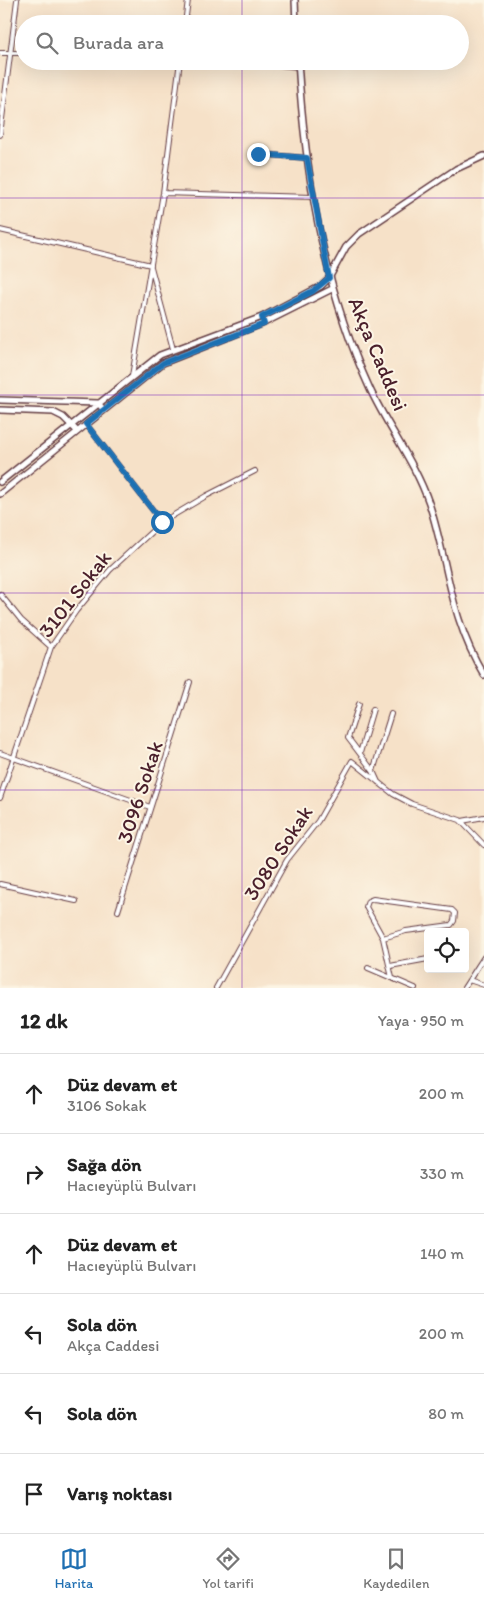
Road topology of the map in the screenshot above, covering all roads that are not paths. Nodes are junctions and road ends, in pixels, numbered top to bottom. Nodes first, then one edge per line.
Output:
1 (17, 0) edge
2 (188, 0) edge
3 (295, 0) edge
4 (15, 15) edge
5 (15, 15) edge
6 (186, 15) edge
7 (296, 15) edge
8 (0, 53) edge
9 (10, 53) junction
10 (15, 53) edge
11 (179, 70) edge
12 (299, 70) edge
13 (0, 134) edge
14 (258, 154) dead end
15 (484, 156) edge
16 (307, 158) junction
17 (163, 193) junction
18 (313, 197) junction
19 (0, 230) edge
20 (151, 265) junction
21 (329, 278) junction
22 (332, 289) junction
23 (262, 317) junction
24 (264, 324) junction
25 (173, 349) junction
26 (132, 376) junction
27 (0, 400) edge
28 (98, 403) junction
29 (0, 410) edge
30 (104, 410) junction
31 (86, 424) junction
32 (71, 425) junction
33 (77, 431) junction
34 (255, 471) dead end
35 (0, 482) edge
36 (0, 494) edge
37 (162, 522) junction
38 (0, 594) edge
39 (51, 647) junction
40 (484, 675) edge
41 (190, 682) dead end
42 (359, 704) dead end
43 (373, 709) dead end
44 (391, 714) dead end
45 (0, 753) edge
46 (360, 754) junction
47 (12, 756) junction
48 (373, 771) junction
49 (378, 782) junction
50 (0, 798) edge
51 (150, 807) junction
52 (484, 817) edge
53 (460, 820) junction
54 (484, 845) edge
55 (0, 884) edge
56 (76, 901) dead end
57 (118, 911) dead end
58 (383, 938) junction
59 (484, 957) edge
60 (424, 960) edge
61 (390, 966) junction
62 (368, 968) dead end
63 (392, 978) junction
64 (469, 980) junction
65 (484, 985) edge
66 (216, 988) edge
67 (415, 988) edge
68 (464, 988) edge

1 - 4 street
2 - 6 street
3 - 7 street
5 - 9 street
8 - 9 street
9 - 10 street
9 - 13 street
11 - 17 street
12 - 16 street, Akça Caddesi
14 - 16 street
15 - 21 street
16 - 18 street, Akça Caddesi
17 - 18 street
17 - 20 street
18 - 21 street, Akça Caddesi
19 - 20 street
20 - 25 street
20 - 26 street
21 - 22 street, Akça Caddesi
21 - 23 street
22 - 24 street
22 - 40 street, Akça Caddesi
23 - 24 street
23 - 25 street
24 - 30 street
25 - 26 street
26 - 28 street
27 - 28 street
28 - 30 street
28 - 32 street
29 - 32 street
30 - 31 street
31 - 33 street
31 - 37 street
32 - 33 street
32 - 35 street
33 - 36 street
34 - 37 street, 3101 Sokak
37 - 39 street, 3101 Sokak
38 - 39 street
39 - 47 street, 3101 Sokak
41 - 51 street, 3096 Sokak
42 - 46 street
43 - 46 street
44 - 48 street
45 - 47 street
46 - 48 street
47 - 50 street, 3101 Sokak
47 - 51 street
48 - 49 street
49 - 53 street
49 - 66 street, 3080 Sokak
51 - 57 street, 3096 Sokak
52 - 53 street
53 - 54 street
55 - 56 street
58 - 58 street
58 - 61 street
59 - 64 street
60 - 61 street
61 - 63 street
62 - 63 street
63 - 67 street
64 - 65 street
64 - 68 street

